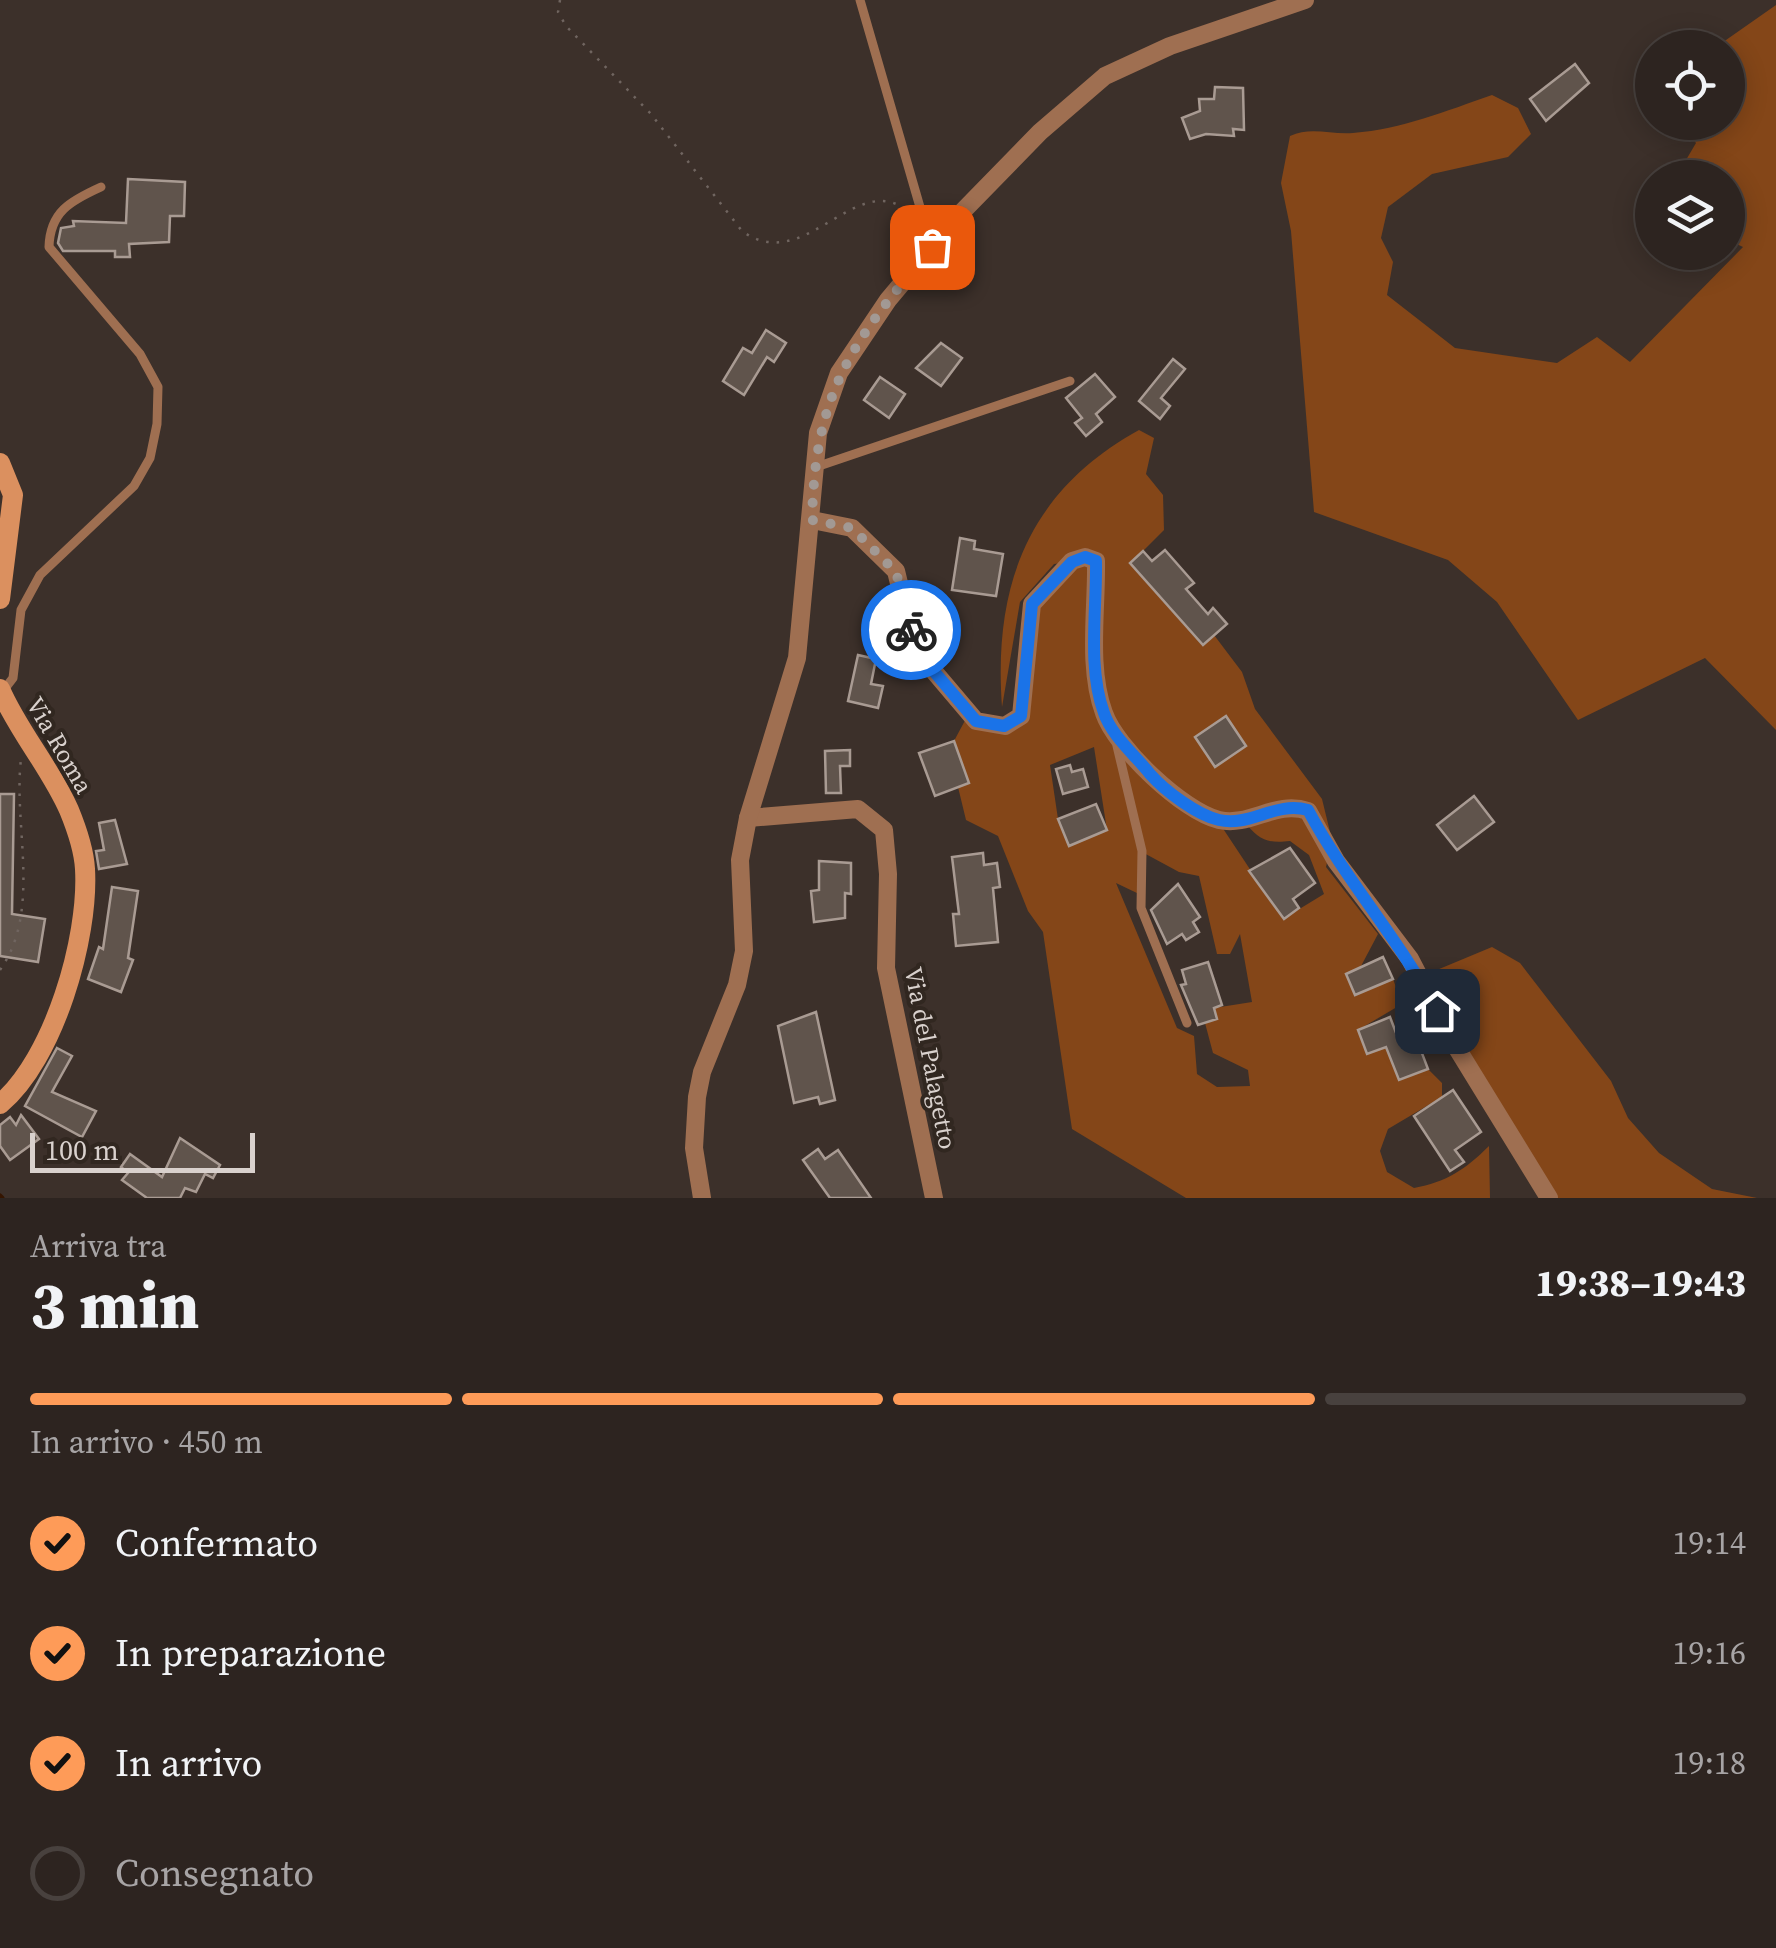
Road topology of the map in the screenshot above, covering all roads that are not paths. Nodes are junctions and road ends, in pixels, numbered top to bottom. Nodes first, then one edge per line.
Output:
1 (860, 0) edge
2 (1305, 0) edge
3 (101, 187) dead end
4 (932, 247) junction
5 (1070, 381) dead end
6 (0, 462) edge
7 (814, 468) junction
8 (812, 520) junction
9 (0, 599) edge
10 (1, 691) edge
11 (1114, 728) junction
12 (748, 818) junction
13 (1187, 1023) dead end
14 (0, 1104) edge
15 (702, 1198) edge
16 (934, 1198) edge
17 (1549, 1198) edge

1 - 4 lane
2 - 4 street
3 - 10 lane
4 - 7 street
5 - 7 lane
6 - 9 main road
7 - 8 street
8 - 11 street
8 - 12 street
10 - 14 main road, Via Roma
11 - 13 lane
11 - 17 street
12 - 15 street
12 - 16 street, Via del Palagetto

